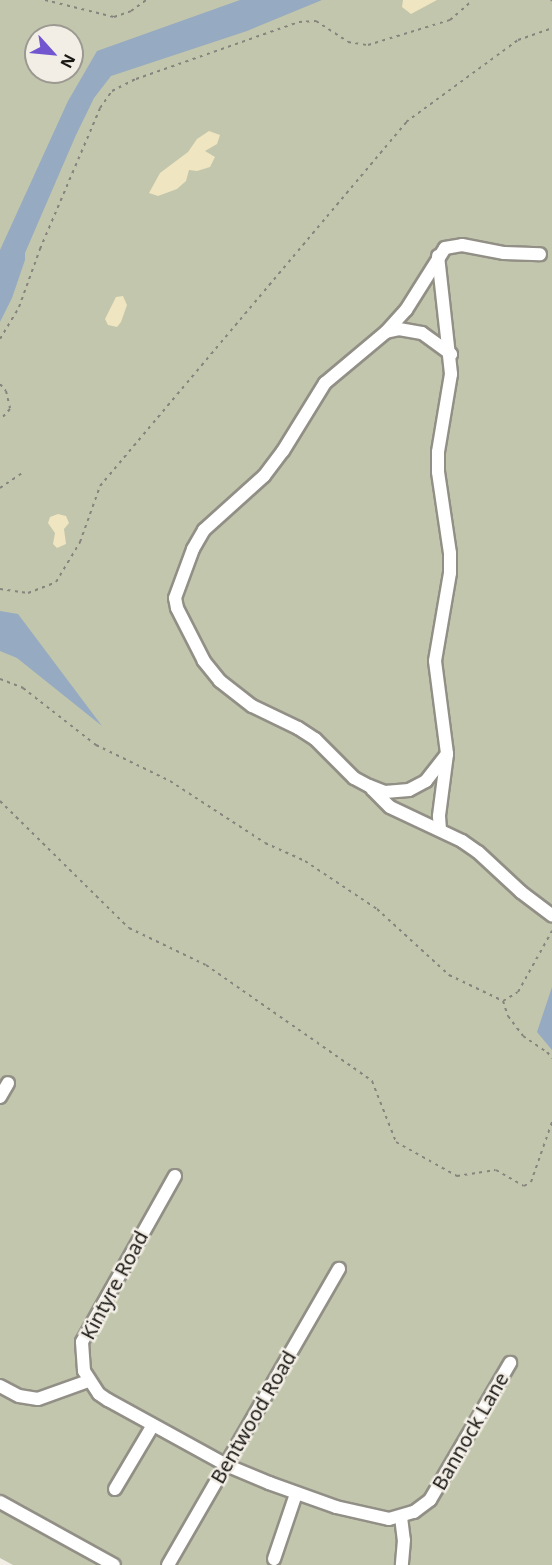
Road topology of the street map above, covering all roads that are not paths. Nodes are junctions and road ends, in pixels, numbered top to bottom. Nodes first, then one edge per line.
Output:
1 (540, 254) dead end
2 (438, 256) junction
3 (386, 332) junction
4 (451, 354) junction
5 (447, 754) junction
6 (369, 786) junction
7 (440, 830) junction
8 (552, 915) edge
9 (8, 1083) dead end
10 (0, 1097) edge
11 (175, 1176) dead end
12 (339, 1269) dead end
13 (510, 1363) dead end
14 (88, 1381) junction
15 (0, 1386) edge
16 (153, 1425) junction
17 (226, 1464) junction
18 (115, 1490) dead end
19 (296, 1494) junction
20 (0, 1502) edge
21 (401, 1517) junction
22 (274, 1559) dead end
23 (114, 1565) edge
24 (168, 1565) edge
25 (402, 1565) edge

1 - 2 street
2 - 3 street
2 - 4 street
3 - 4 street
3 - 6 street
4 - 5 street
5 - 6 street
5 - 7 street
6 - 7 street
7 - 8 street
9 - 10 street
11 - 14 street, Kintyre Road
12 - 17 street, Bentwood Road
13 - 21 street, Bannock Lane
14 - 15 street
14 - 16 street
16 - 17 street
16 - 18 street
17 - 19 street
17 - 24 street, Bentwood Road
19 - 21 street
19 - 22 street
20 - 23 street
21 - 25 street

